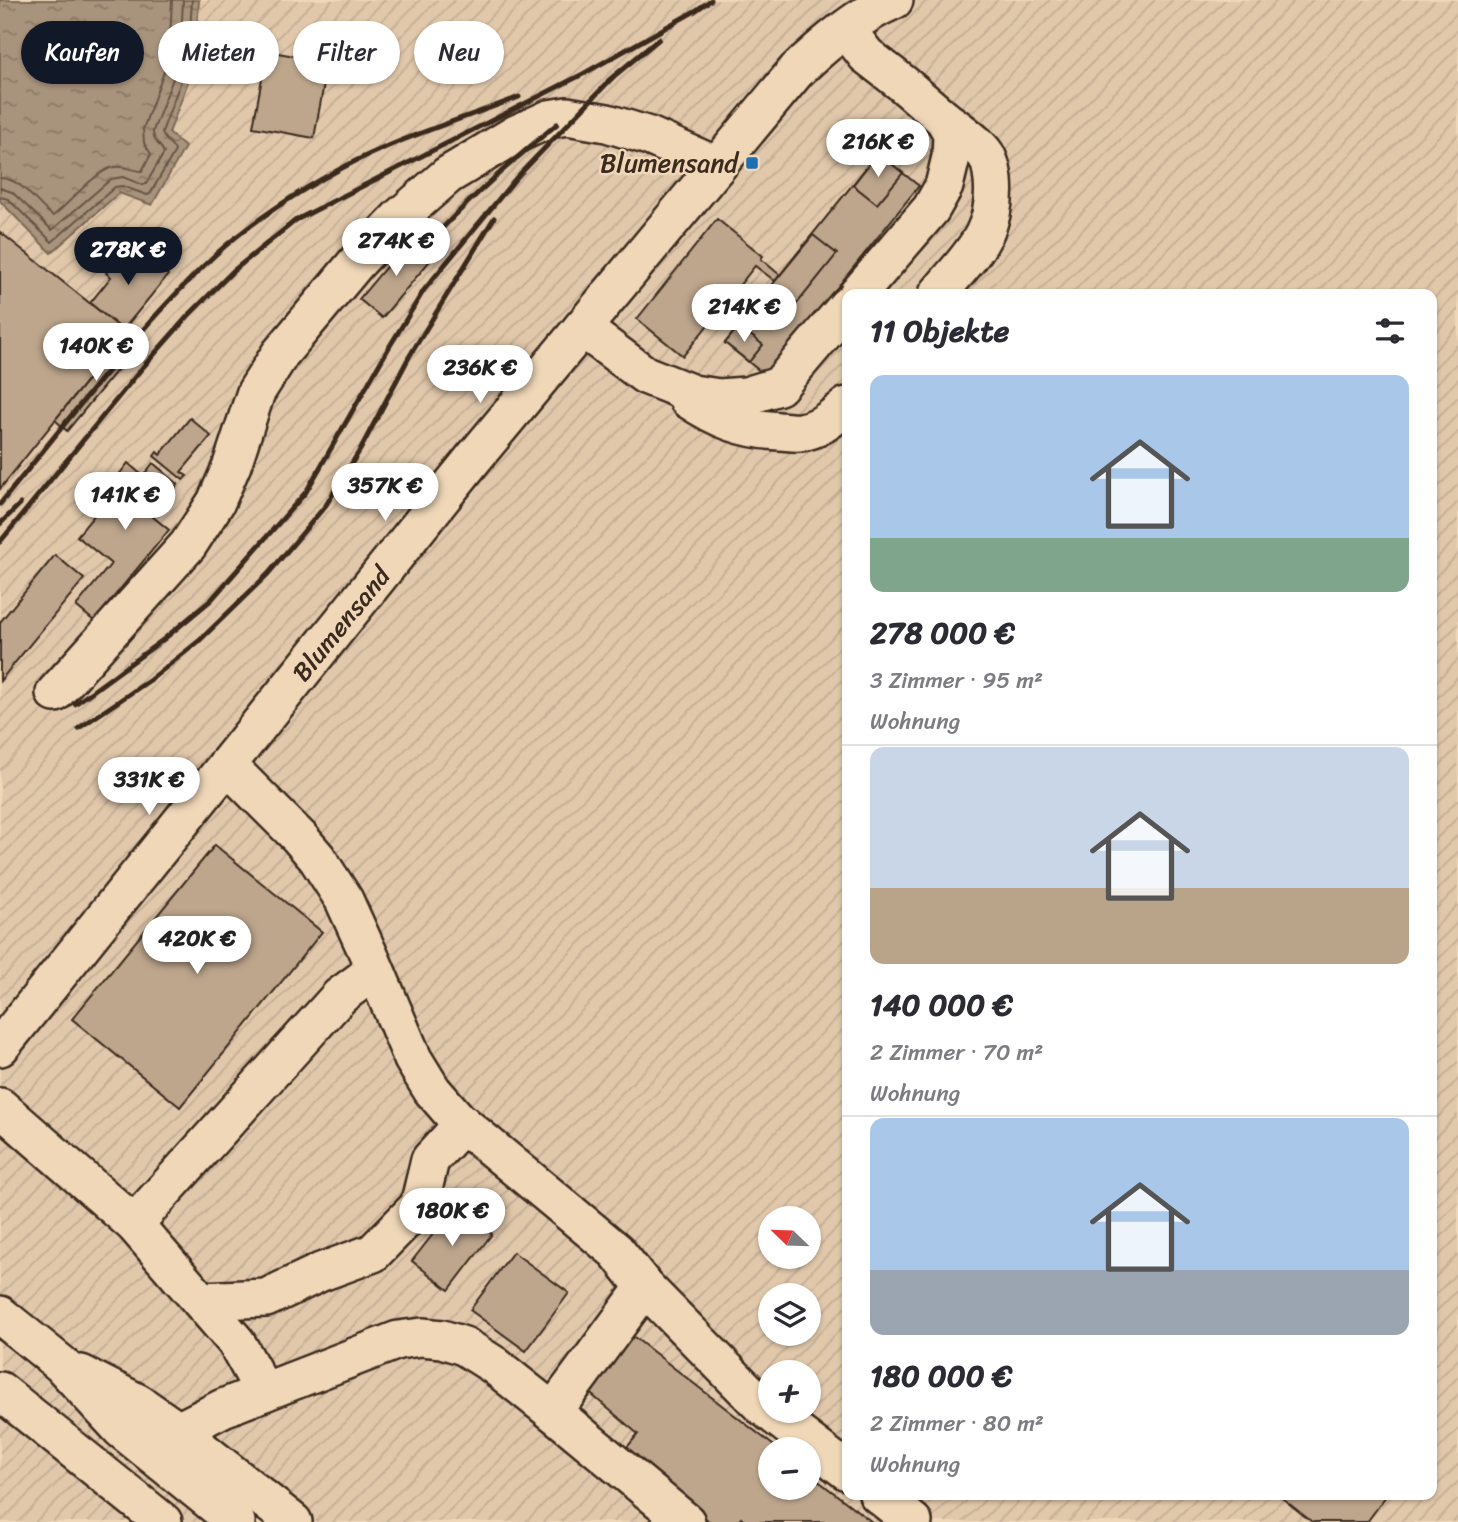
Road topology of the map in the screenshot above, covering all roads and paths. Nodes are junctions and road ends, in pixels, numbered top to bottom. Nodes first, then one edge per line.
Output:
1 (894, 0) edge
2 (846, 29) junction
3 (944, 119) junction
4 (718, 166) junction
5 (862, 289) edge
6 (942, 289) edge
7 (842, 312) edge
8 (582, 328) junction
9 (661, 382) junction
10 (842, 410) edge
11 (55, 693) dead end
12 (227, 765) junction
13 (375, 970) junction
14 (0, 1047) edge
15 (0, 1107) edge
16 (463, 1124) junction
17 (134, 1224) junction
18 (645, 1287) junction
19 (201, 1301) junction
20 (0, 1315) edge
21 (61, 1364) junction
22 (0, 1391) edge
23 (264, 1392) junction
24 (553, 1412) junction
25 (178, 1431) junction
26 (842, 1467) edge
27 (886, 1500) edge
28 (163, 1522) edge
29 (236, 1522) edge
30 (293, 1522) edge
31 (686, 1522) edge
32 (913, 1522) edge

1 - 2 street, Blumensand
2 - 3 street
2 - 4 street, Blumensand
3 - 5 street
3 - 6 street
4 - 8 street, Blumensand
4 - 11 street
7 - 9 street
8 - 9 street
8 - 12 street, Blumensand
9 - 10 street
12 - 13 street
12 - 14 street, Blumensand
13 - 16 street
13 - 17 street
15 - 17 street
16 - 18 street
16 - 19 street
17 - 19 street
18 - 24 street
18 - 26 street
19 - 23 street
20 - 21 street
21 - 25 street
21 - 29 street
22 - 28 street
23 - 24 street
23 - 25 street
24 - 31 street
25 - 30 street
27 - 32 street

